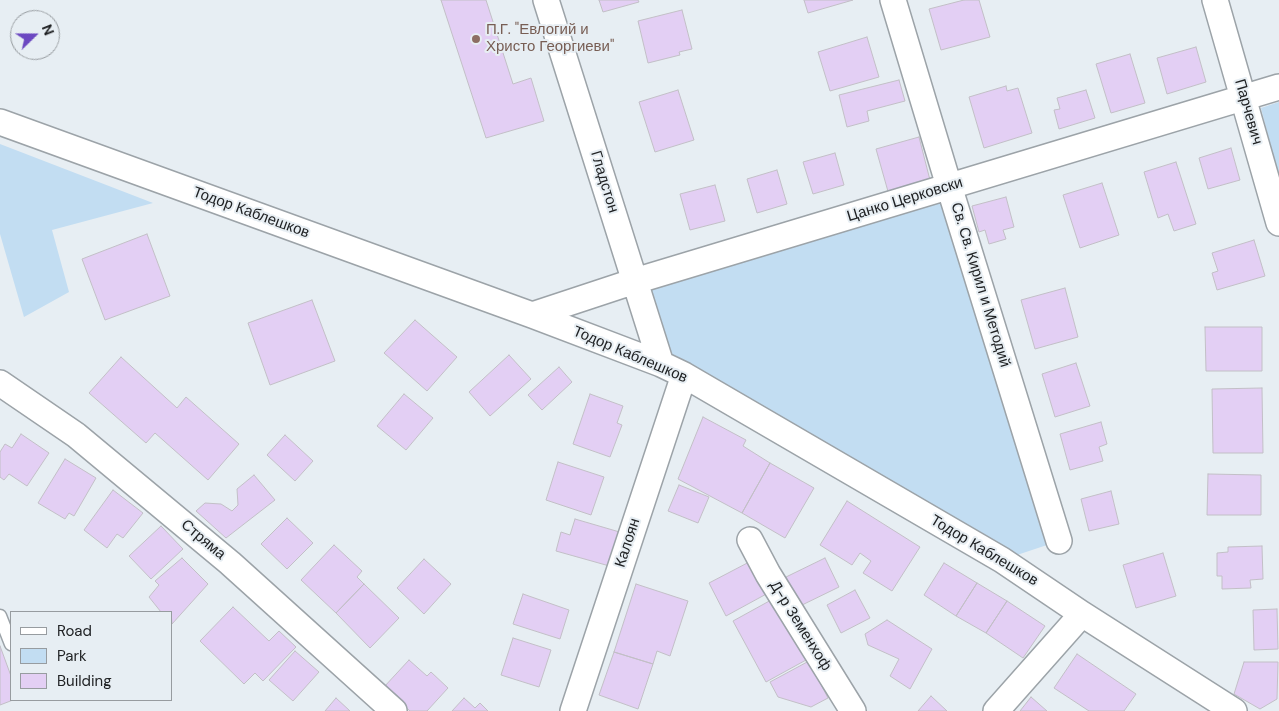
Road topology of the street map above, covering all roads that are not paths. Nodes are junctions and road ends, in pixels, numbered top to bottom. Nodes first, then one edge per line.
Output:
1 (546, 0) edge
2 (893, 0) edge
3 (1215, 0) edge
4 (1279, 87) edge
5 (1244, 98) junction
6 (0, 122) edge
7 (949, 186) junction
8 (1279, 223) edge
9 (635, 281) junction
10 (532, 315) junction
11 (661, 364) junction
12 (684, 375) junction
13 (0, 383) edge
14 (750, 540) dead end
15 (1059, 541) dead end
16 (1082, 614) junction
17 (1, 624) edge
18 (10, 642) edge
19 (394, 711) edge
20 (573, 711) edge
21 (853, 711) edge
22 (996, 711) edge
23 (1234, 711) edge

1 - 9 street, Гладстон
2 - 7 street, Св. Св. Кирил и Методий
3 - 5 street, Парчевич
4 - 5 street, Цанко Церковски
5 - 7 street, Цанко Церковски
5 - 8 street, Парчевич
6 - 10 street, Тодор Каблешков
7 - 9 street, Цанко Церковски
7 - 15 street, Св. Св. Кирил и Методий
9 - 10 street, Цанко Церковски
9 - 11 street, Гладстон
10 - 11 street, Тодор Каблешков
11 - 12 street, Тодор Каблешков
12 - 16 street, Тодор Каблешков
12 - 20 street, Калоян
13 - 19 street, Стряма
14 - 21 street, Д-р Земенхоф
16 - 22 street
16 - 23 street, Тодор Каблешков
17 - 18 lane

